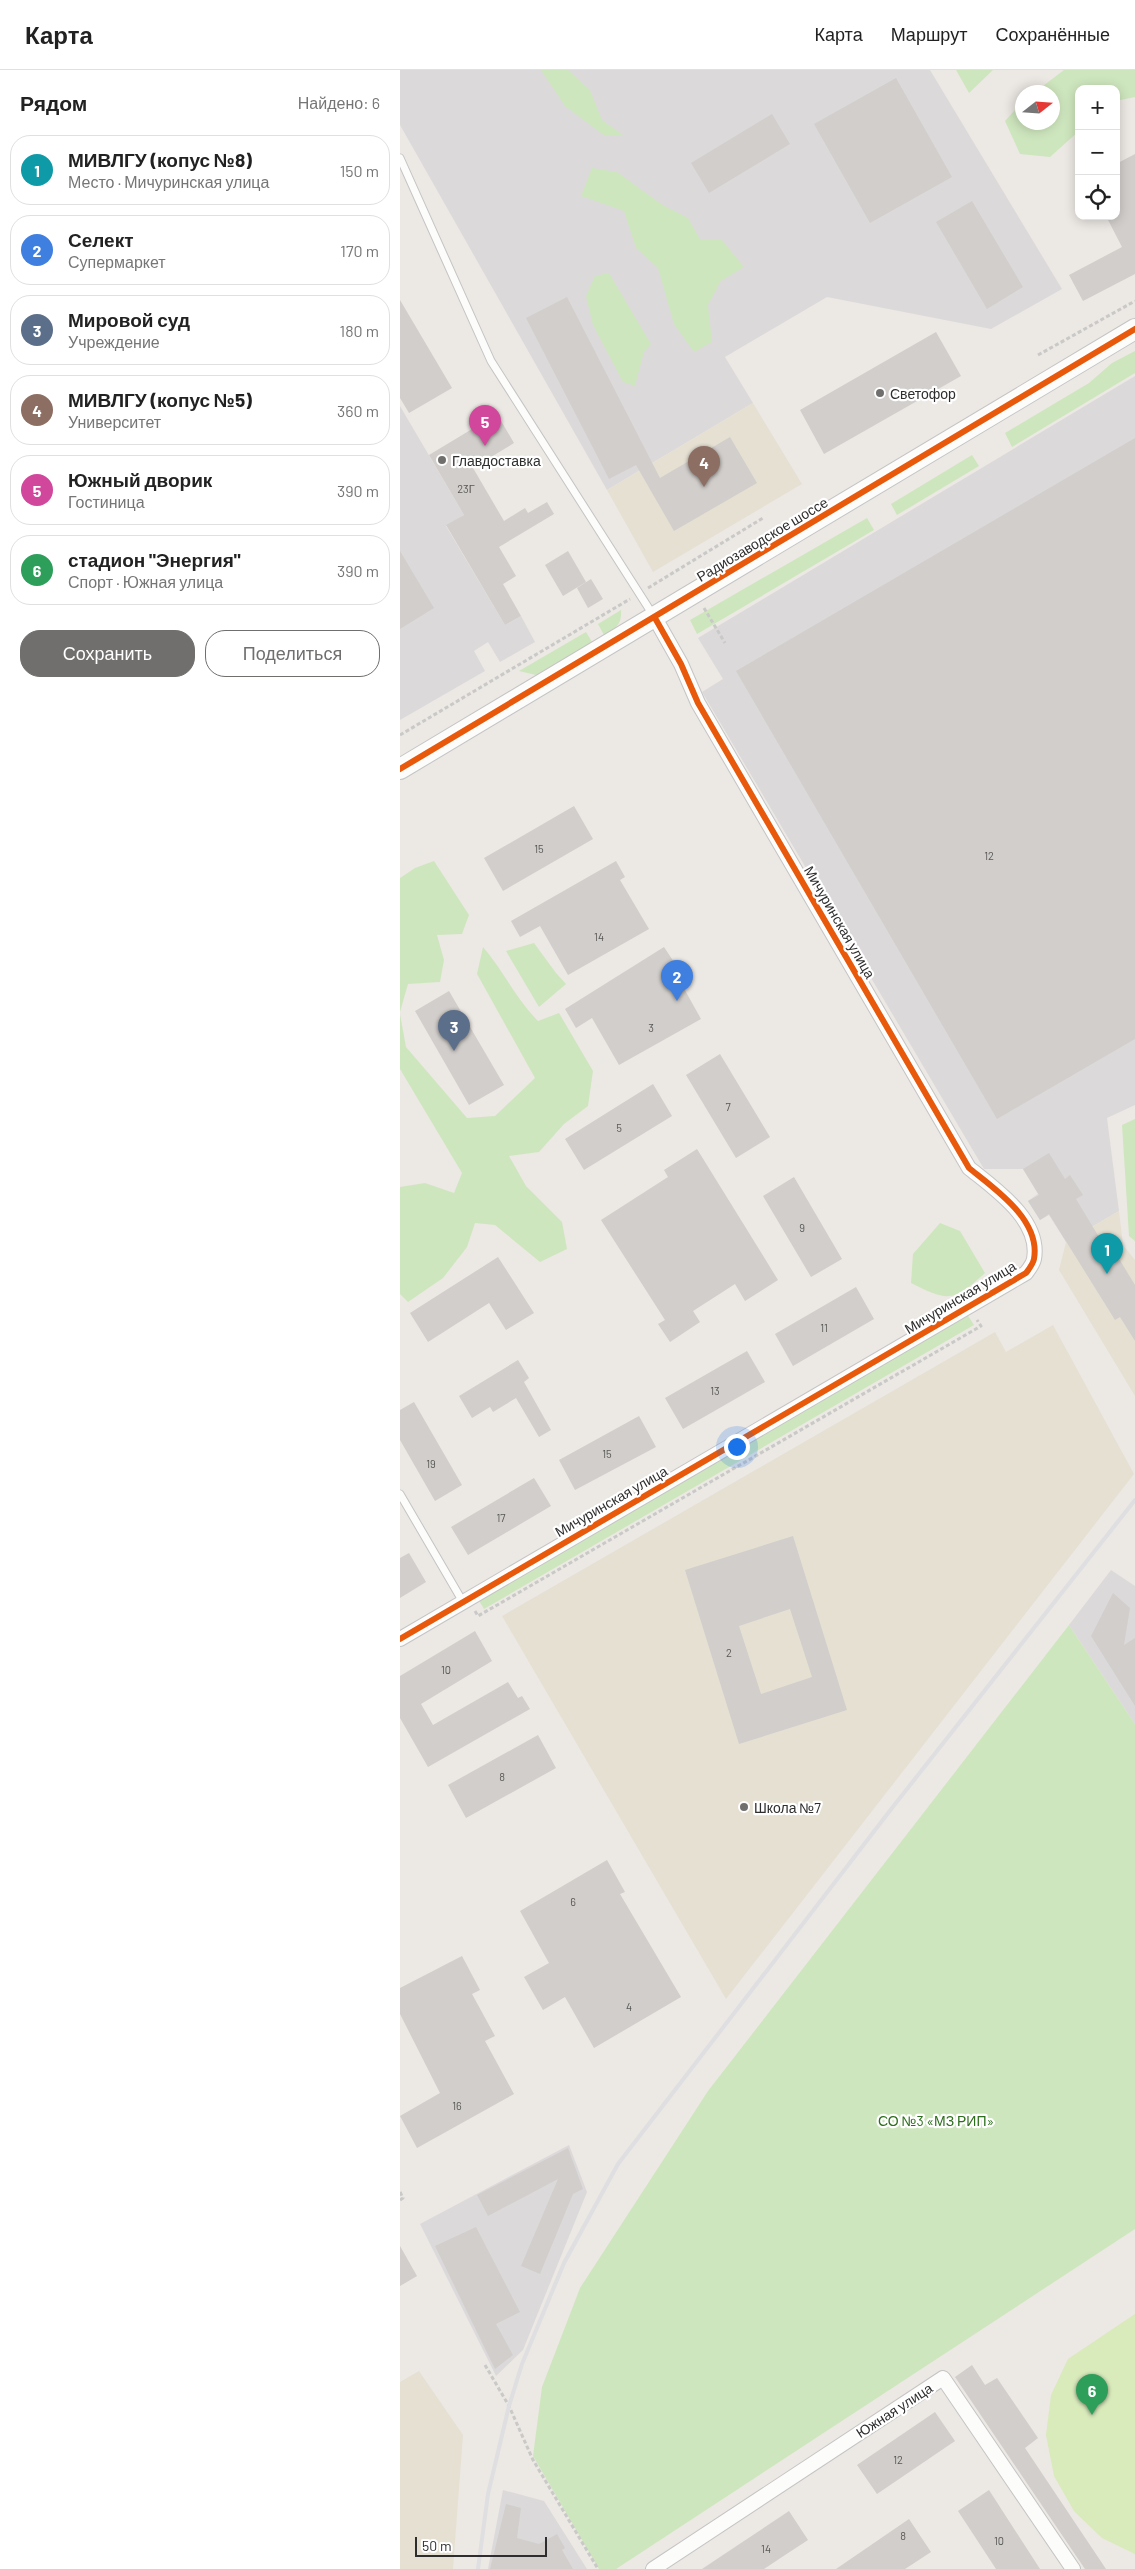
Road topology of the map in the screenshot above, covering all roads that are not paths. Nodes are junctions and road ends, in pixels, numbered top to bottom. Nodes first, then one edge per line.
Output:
1 (400, 158) edge
2 (1135, 329) edge
3 (655, 618) junction
4 (400, 770) edge
5 (400, 1494) edge
6 (467, 1603) junction
7 (400, 1639) edge
8 (653, 2569) edge
9 (1073, 2569) edge

1 - 3 lane
2 - 3 street, Радиозаводское шоссе
3 - 4 street, Радиозаводское шоссе
3 - 6 street, Мичуринская улица
5 - 6 lane
6 - 7 street, Мичуринская улица
8 - 9 street, Южная улица

